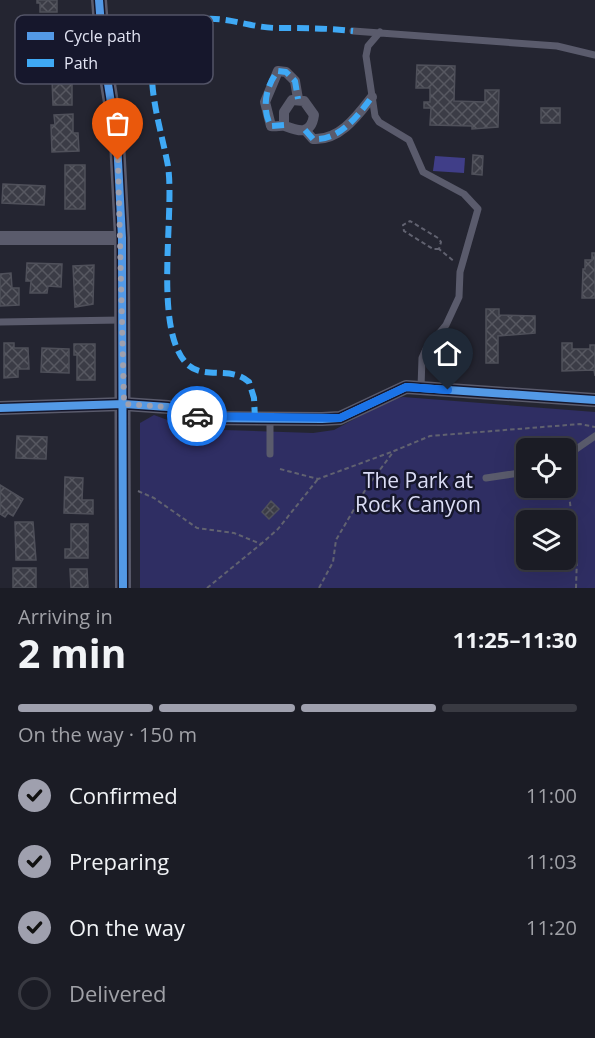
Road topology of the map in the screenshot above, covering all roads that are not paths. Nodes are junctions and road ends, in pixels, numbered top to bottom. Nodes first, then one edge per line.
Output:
1 (99, 0) edge
2 (100, 15) edge
3 (353, 31) dead end
4 (380, 32) junction
5 (595, 55) edge
6 (108, 84) edge
7 (372, 96) junction
8 (298, 99) junction
9 (284, 125) junction
10 (305, 130) junction
11 (0, 238) edge
12 (122, 238) junction
13 (123, 320) junction
14 (0, 322) edge
15 (421, 387) junction
16 (595, 400) edge
17 (124, 404) junction
18 (0, 408) edge
19 (270, 419) junction
20 (595, 436) edge
21 (576, 449) edge
22 (270, 454) dead end
23 (516, 474) edge
24 (486, 478) dead end
25 (123, 588) edge

1 - 2 street
3 - 4 lane
4 - 5 lane
4 - 7 lane
6 - 12 street
7 - 10 street
7 - 15 lane
8 - 9 street
8 - 9 street
8 - 10 street
9 - 10 street
11 - 12 street
12 - 13 street
13 - 14 lane
13 - 17 street
15 - 16 street
15 - 19 street
17 - 18 street
17 - 19 street
17 - 25 street
19 - 22 lane
20 - 21 lane
23 - 24 lane

